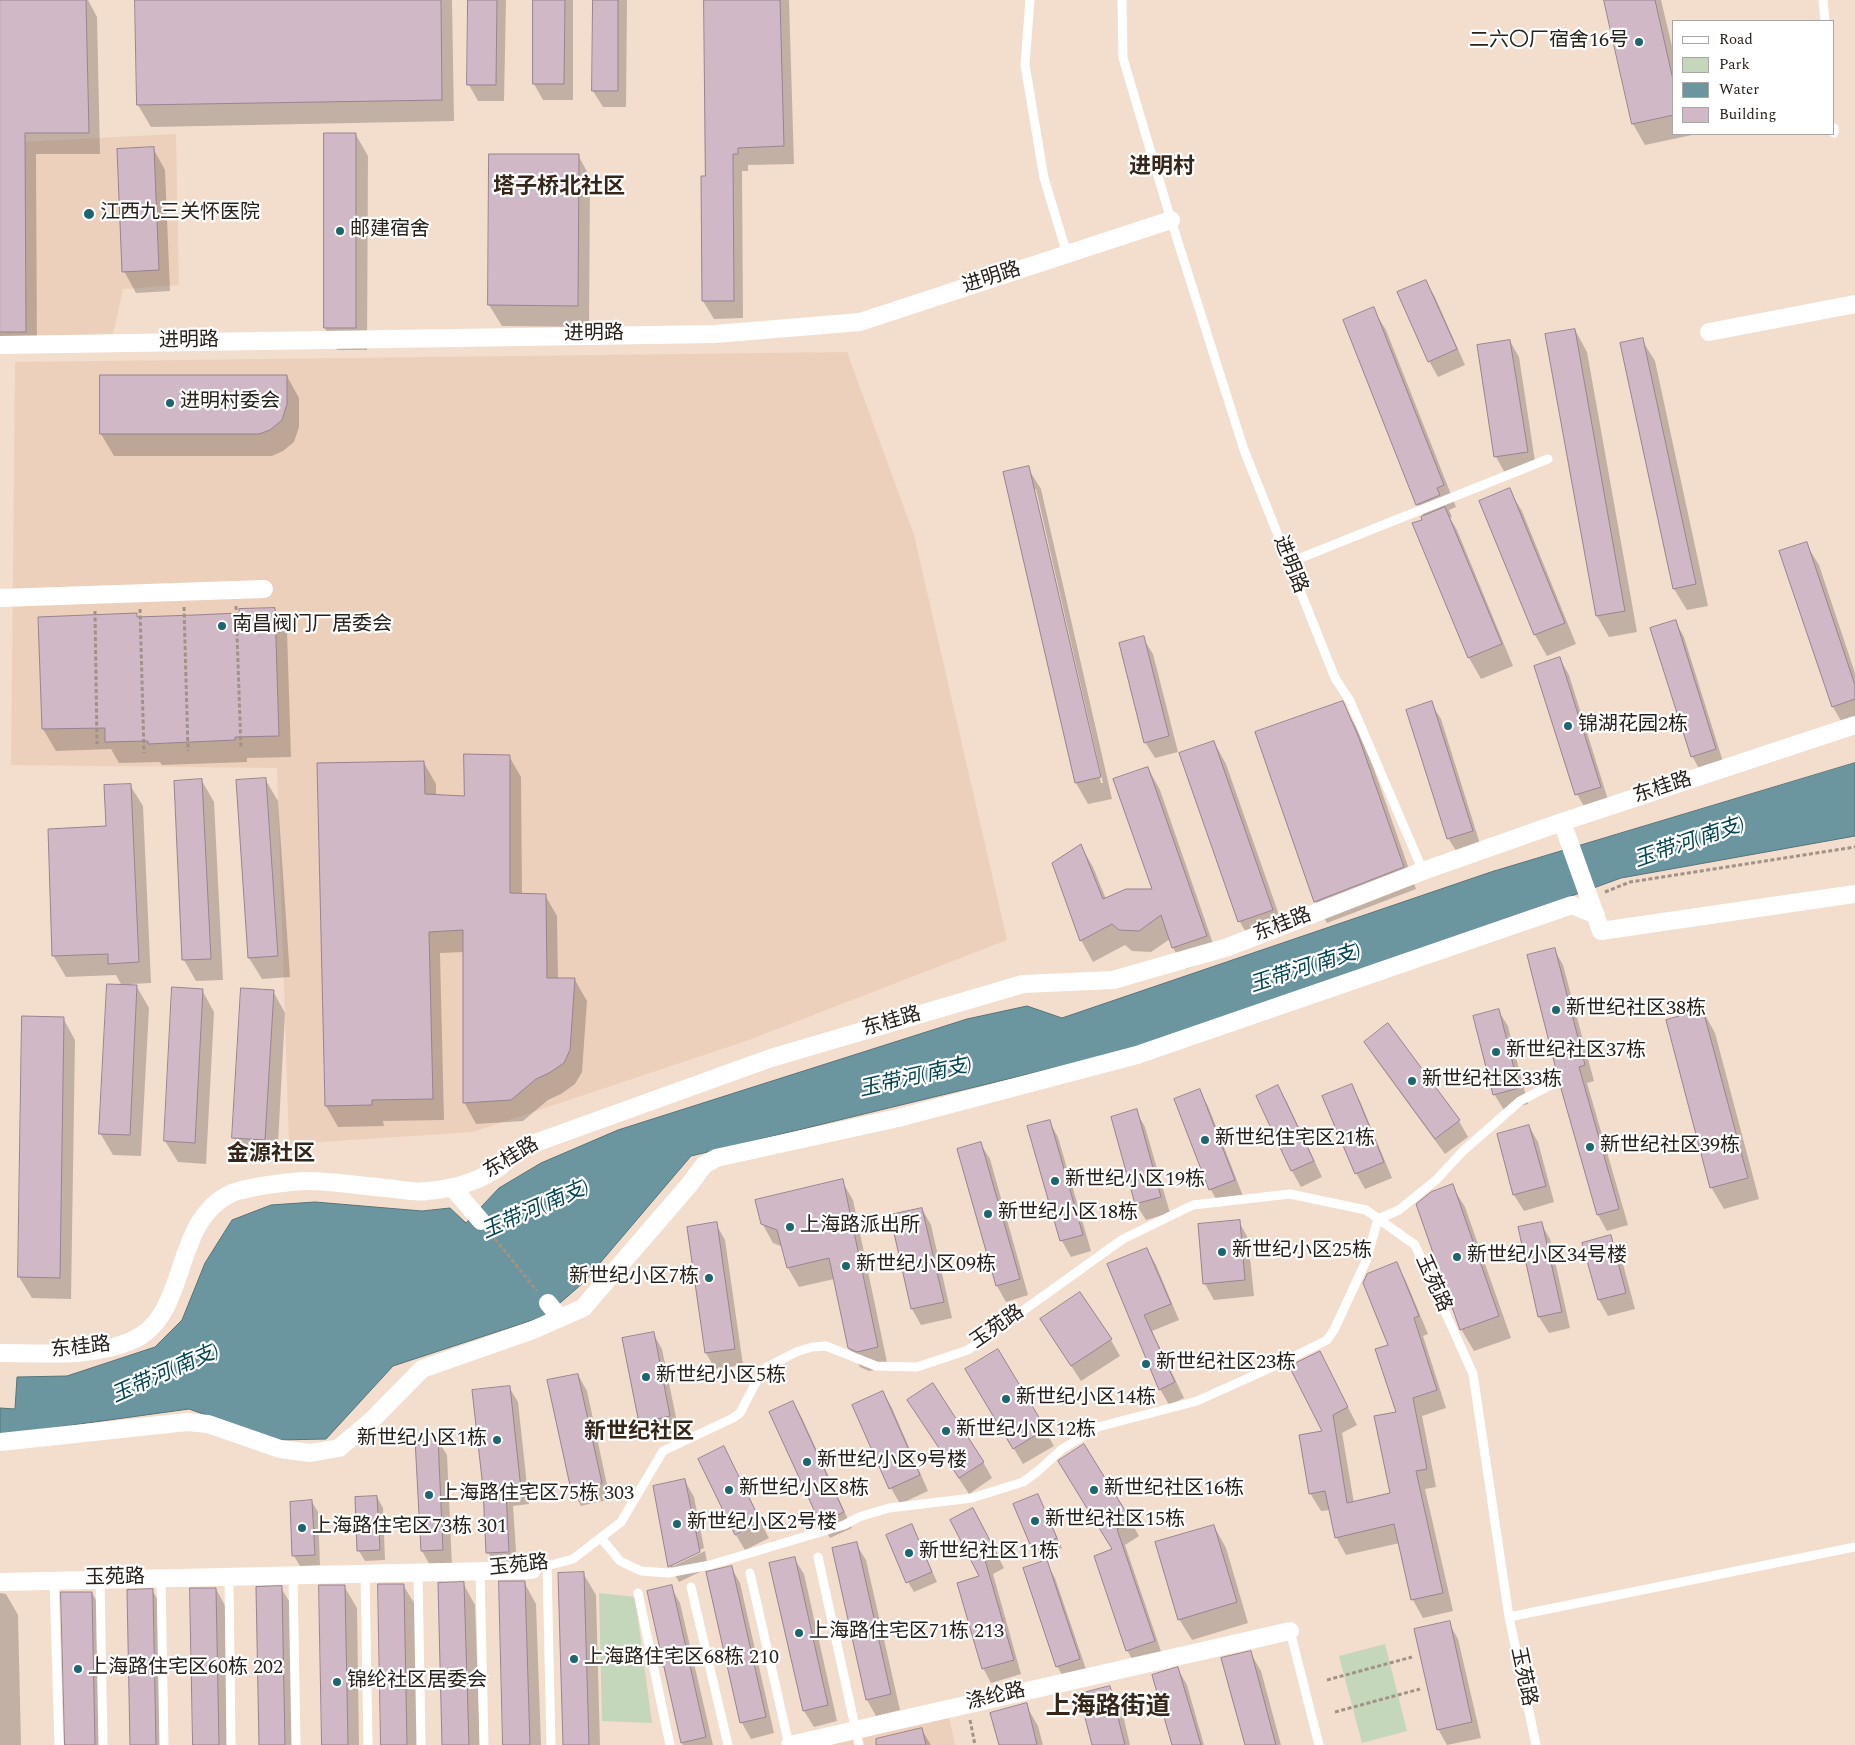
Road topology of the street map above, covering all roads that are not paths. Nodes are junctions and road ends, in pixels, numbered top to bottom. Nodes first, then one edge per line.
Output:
1 (1030, 0) edge
2 (1122, 0) edge
3 (1823, 0) edge
4 (1825, 20) edge
5 (1171, 220) junction
6 (1067, 254) junction
7 (1855, 304) edge
8 (1709, 332) dead end
9 (0, 345) edge
10 (1548, 459) dead end
11 (1288, 563) junction
12 (264, 589) dead end
13 (0, 598) edge
14 (1855, 725) edge
15 (1565, 828) junction
16 (1423, 871) junction
17 (1855, 894) edge
18 (1596, 915) junction
19 (1550, 1085) dead end
20 (452, 1187) junction
21 (1378, 1218) junction
22 (481, 1221) road end
23 (548, 1303) road end
24 (560, 1318) junction
25 (0, 1353) edge
26 (0, 1442) edge
27 (601, 1538) junction
28 (1855, 1547) edge
29 (818, 1557) dead end
30 (539, 1568) junction
31 (480, 1571) junction
32 (418, 1573) junction
33 (750, 1573) dead end
34 (365, 1574) junction
35 (294, 1575) junction
36 (229, 1577) junction
37 (161, 1578) junction
38 (54, 1580) junction
39 (100, 1580) junction
40 (0, 1582) edge
41 (691, 1587) dead end
42 (638, 1592) dead end
43 (1509, 1617) junction
44 (1290, 1631) joint
45 (857, 1738) edge
46 (59, 1745) edge
47 (103, 1745) edge
48 (164, 1745) edge
49 (231, 1745) edge
50 (296, 1745) edge
51 (368, 1745) edge
52 (421, 1745) edge
53 (484, 1745) edge
54 (551, 1745) edge
55 (670, 1745) edge
56 (728, 1745) edge
57 (790, 1745) edge
58 (1319, 1745) edge
59 (1536, 1745) edge

1 - 6 lane
2 - 5 lane, 进明路
3 - 4 lane
5 - 6 street, 进明路
5 - 11 lane, 进明路
6 - 9 street, 进明路
7 - 8 street
10 - 11 lane
11 - 16 lane, 进明路
12 - 13 street
14 - 15 street, 东桂路
15 - 16 street, 东桂路
15 - 18 street
16 - 20 street, 东桂路
17 - 18 street
18 - 24 street
19 - 21 lane
20 - 22 street
20 - 25 street, 东桂路
21 - 27 lane, 玉苑路
21 - 27 lane
21 - 43 lane, 玉苑路
23 - 24 street
24 - 26 street
27 - 30 lane, 玉苑路
28 - 43 lane
29 - 45 lane
30 - 31 street, 玉苑路
30 - 54 lane
31 - 32 street, 玉苑路
31 - 53 lane
32 - 34 street, 玉苑路
32 - 52 lane
33 - 57 lane
34 - 35 street, 玉苑路
34 - 51 lane
35 - 36 street, 玉苑路
35 - 50 lane
36 - 37 street, 玉苑路
36 - 49 lane
37 - 39 street, 玉苑路
37 - 48 lane
38 - 39 street, 玉苑路
38 - 40 street, 玉苑路
38 - 46 lane
39 - 47 lane
41 - 56 lane
42 - 55 lane
43 - 59 lane, 玉苑路
44 - 45 street, 涤纶路
44 - 58 lane
45 - 57 street, 涤纶路

